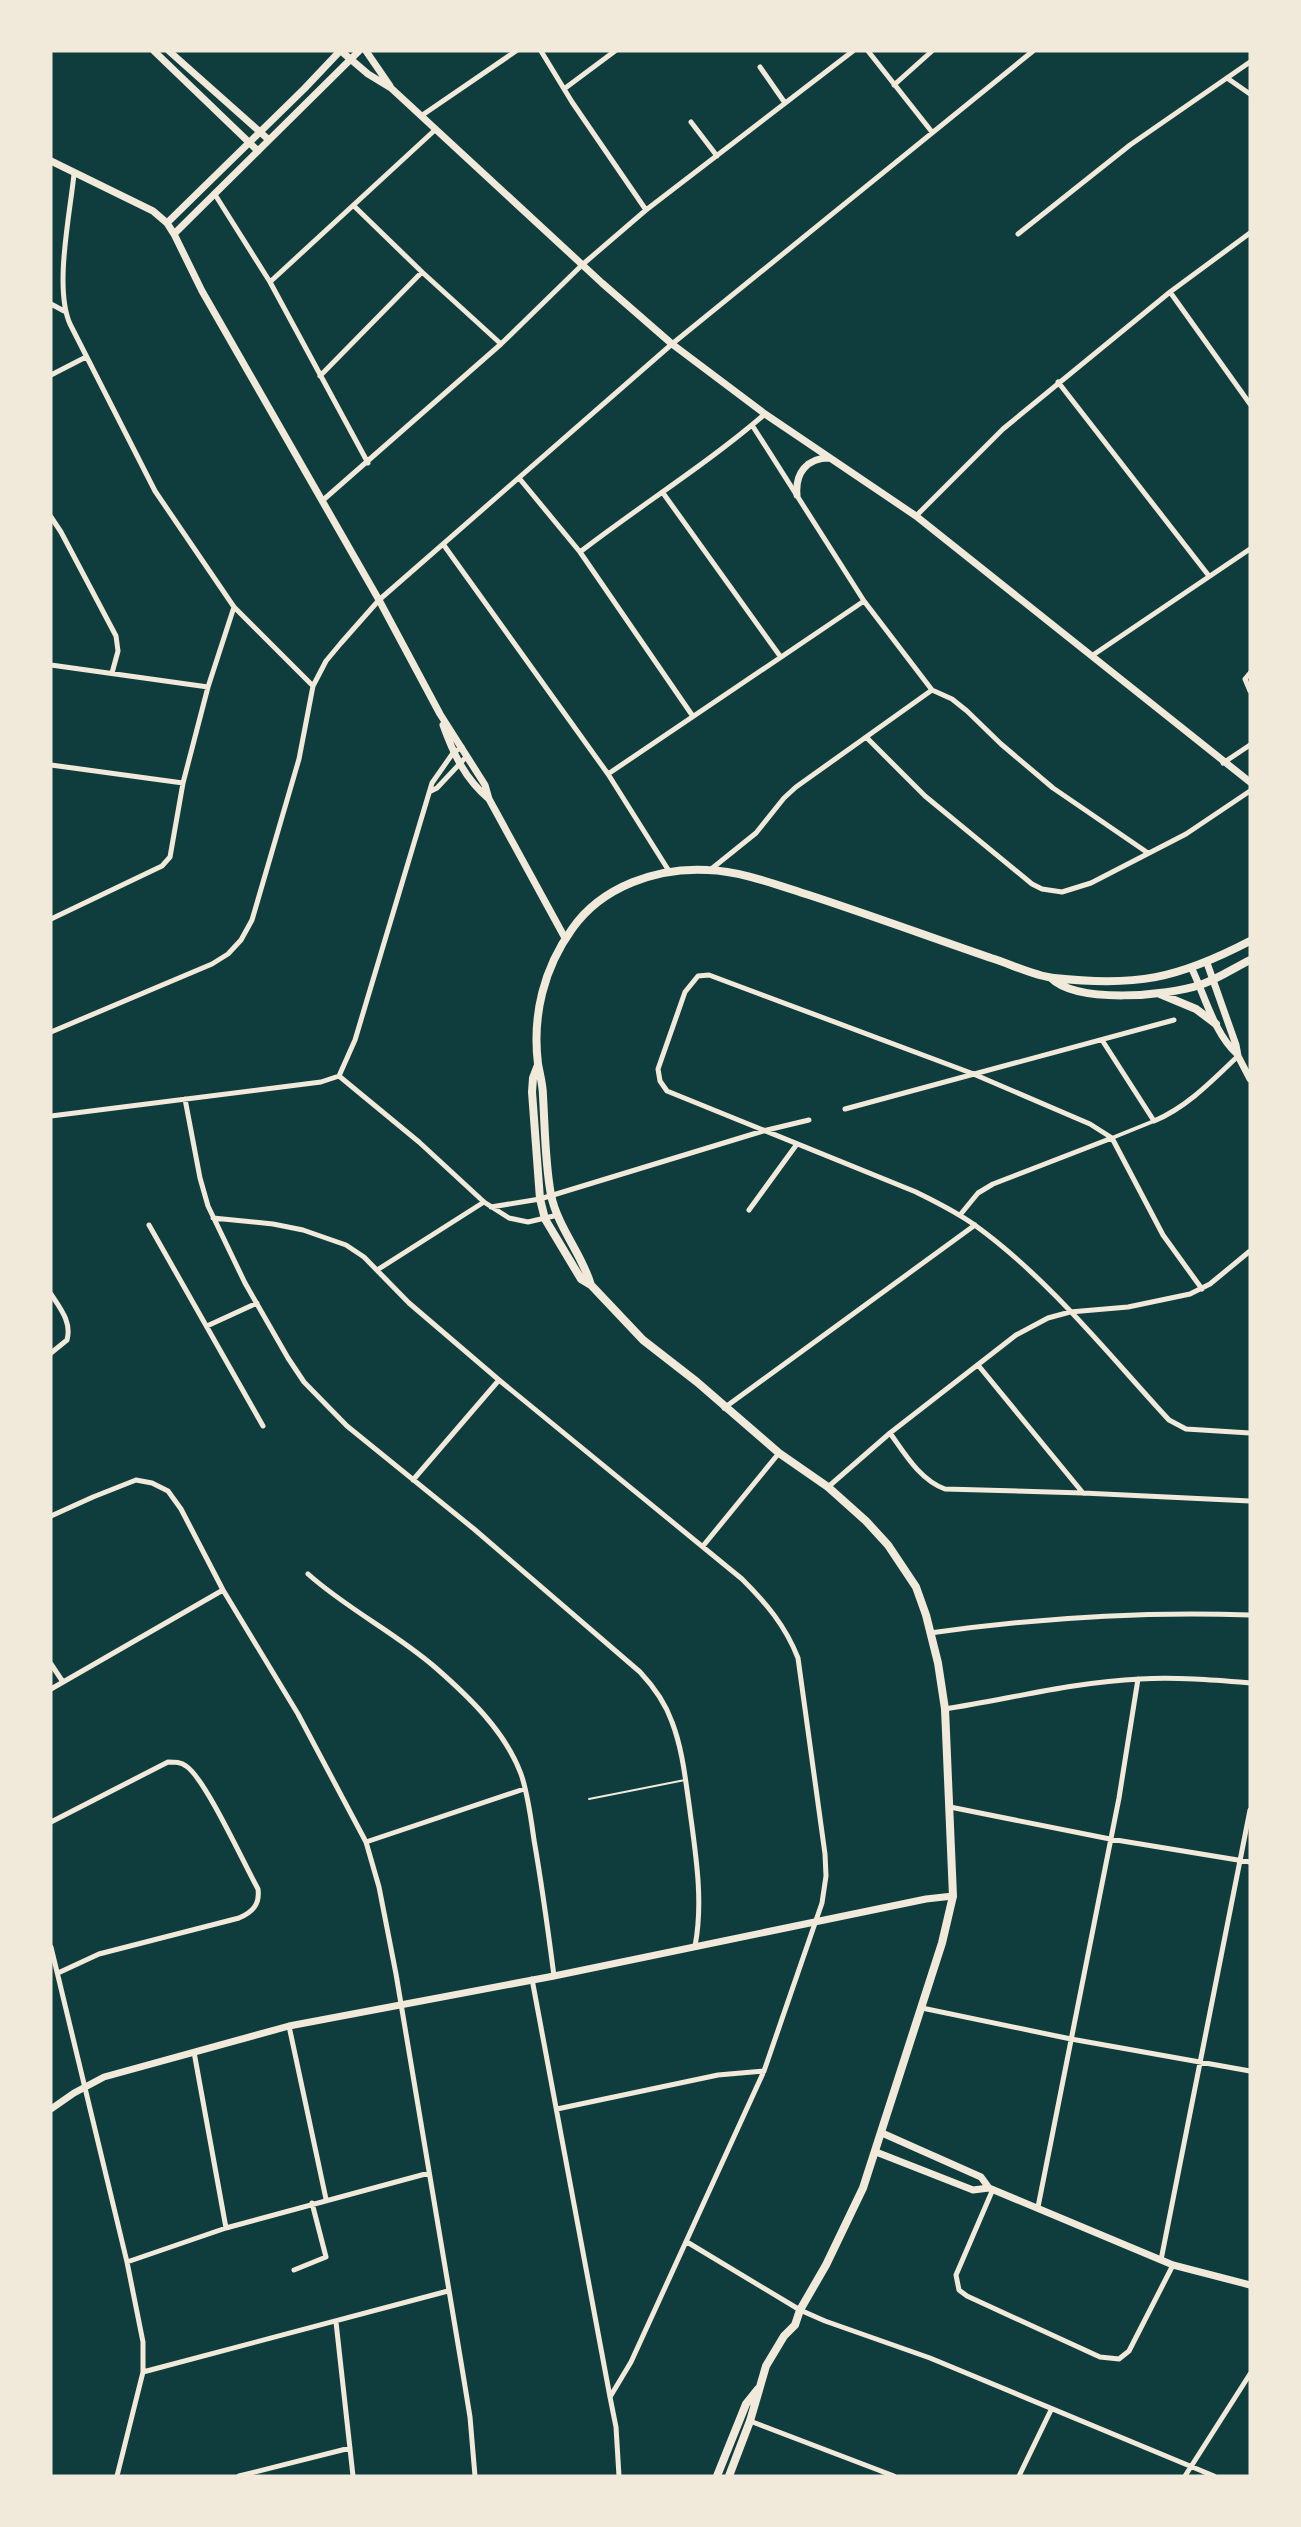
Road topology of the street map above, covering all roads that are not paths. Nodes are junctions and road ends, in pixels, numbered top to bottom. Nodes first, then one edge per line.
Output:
1 (169, 51) edge
2 (341, 51) edge
3 (359, 51) edge
4 (366, 51) edge
5 (516, 51) edge
6 (541, 51) edge
7 (615, 51) edge
8 (853, 51) edge
9 (868, 51) edge
10 (932, 51) edge
11 (1033, 51) edge
12 (160, 53) edge
13 (351, 61) junction
14 (1250, 62) edge
15 (760, 67) dead end
16 (1227, 78) junction
17 (894, 85) junction
18 (391, 88) junction
19 (564, 89) junction
20 (1250, 94) edge
21 (785, 103) junction
22 (421, 116) junction
23 (691, 122) dead end
24 (436, 129) junction
25 (260, 131) junction
26 (932, 132) junction
27 (269, 140) junction
28 (248, 142) junction
29 (258, 151) junction
30 (717, 156) junction
31 (51, 161) edge
32 (74, 174) junction
33 (214, 193) junction
34 (354, 206) junction
35 (646, 210) junction
36 (166, 223) junction
37 (1250, 233) edge
38 (174, 234) junction
39 (1018, 234) dead end
40 (582, 265) junction
41 (422, 272) junction
42 (270, 282) junction
43 (1170, 292) junction
44 (51, 304) edge
45 (64, 311) junction
46 (501, 344) junction
47 (672, 344) junction
48 (86, 357) junction
49 (51, 375) edge
50 (320, 376) junction
51 (1058, 382) junction
52 (1250, 404) edge
53 (765, 414) junction
54 (752, 425) junction
55 (830, 458) junction
56 (368, 463) junction
57 (519, 477) junction
58 (663, 493) junction
59 (797, 495) junction
60 (322, 501) junction
61 (916, 516) junction
62 (51, 517) edge
63 (443, 544) junction
64 (1250, 549) edge
65 (580, 552) junction
66 (1209, 576) junction
67 (379, 600) junction
68 (864, 601) junction
69 (234, 607) junction
70 (1093, 655) junction
71 (780, 656) junction
72 (51, 665) edge
73 (112, 673) junction
74 (1250, 673) edge
75 (313, 686) junction
76 (208, 687) junction
77 (932, 690) junction
78 (1250, 691) edge
79 (440, 714) junction
80 (692, 716) junction
81 (867, 738) junction
82 (1250, 745) edge
83 (462, 747) junction
84 (453, 753) junction
85 (466, 756) junction
86 (459, 762) junction
87 (1223, 762) junction
88 (51, 765) edge
89 (608, 774) junction
90 (1250, 782) edge
91 (183, 783) junction
92 (431, 791) junction
93 (1250, 791) edge
94 (489, 799) junction
95 (1148, 853) junction
96 (710, 870) junction
97 (669, 872) junction
98 (51, 919) edge
99 (565, 938) junction
100 (1250, 941) edge
101 (1250, 960) edge
102 (1207, 963) junction
103 (1192, 969) junction
104 (1051, 978) junction
105 (1213, 980) junction
106 (1199, 985) junction
107 (1158, 993) junction
108 (1174, 1020) dead end
109 (1216, 1024) junction
110 (51, 1032) edge
111 (1102, 1040) junction
112 (1237, 1055) junction
113 (538, 1065) junction
114 (971, 1073) junction
115 (339, 1076) junction
116 (1250, 1079) edge
117 (185, 1099) junction
118 (845, 1108) dead end
119 (51, 1116) edge
120 (809, 1120) dead end
121 (1154, 1121) junction
122 (762, 1131) junction
123 (1112, 1138) junction
124 (797, 1144) junction
125 (551, 1196) junction
126 (540, 1199) junction
127 (484, 1202) junction
128 (491, 1206) junction
129 (749, 1210) dead end
130 (558, 1215) junction
131 (960, 1215) junction
132 (213, 1218) junction
133 (545, 1219) junction
134 (149, 1225) dead end
135 (975, 1225) junction
136 (1250, 1251) edge
137 (377, 1270) junction
138 (591, 1286) junction
139 (1202, 1289) junction
140 (51, 1293) edge
141 (257, 1304) junction
142 (1070, 1312) junction
143 (207, 1326) junction
144 (51, 1353) edge
145 (978, 1365) junction
146 (499, 1380) junction
147 (724, 1408) junction
148 (263, 1426) dead end
149 (890, 1432) junction
150 (1250, 1433) edge
151 (779, 1453) junction
152 (413, 1480) junction
153 (828, 1487) junction
154 (1083, 1493) junction
155 (1250, 1501) edge
156 (51, 1516) edge
157 (703, 1546) junction
158 (308, 1574) dead end
159 (223, 1590) junction
160 (1250, 1615) edge
161 (930, 1633) junction
162 (51, 1664) edge
163 (1138, 1679) junction
164 (63, 1682) junction
165 (1250, 1683) edge
166 (51, 1689) edge
167 (945, 1709) junction
168 (685, 1780) junction
169 (524, 1790) junction
170 (588, 1799) dead end
171 (950, 1807) junction
172 (1250, 1810) edge
173 (51, 1822) edge
174 (1110, 1839) junction
175 (366, 1842) junction
176 (1240, 1860) junction
177 (1250, 1862) edge
178 (953, 1896) junction
179 (817, 1920) junction
180 (695, 1946) junction
181 (51, 1947) edge
182 (58, 1972) junction
183 (554, 1976) junction
184 (532, 1979) junction
185 (401, 2005) junction
186 (922, 2008) junction
187 (289, 2026) junction
188 (1071, 2039) junction
189 (194, 2052) junction
190 (1202, 2061) junction
191 (764, 2071) junction
192 (1250, 2071) edge
193 (86, 2086) junction
194 (51, 2109) edge
195 (557, 2109) junction
196 (882, 2133) junction
197 (876, 2152) junction
198 (429, 2173) junction
199 (991, 2189) junction
200 (326, 2199) junction
201 (312, 2203) junction
202 (1038, 2207) junction
203 (226, 2228) junction
204 (687, 2242) junction
205 (1161, 2260) junction
206 (127, 2262) junction
207 (1173, 2265) junction
208 (294, 2270) dead end
209 (1250, 2285) edge
210 (448, 2291) junction
211 (800, 2310) junction
212 (336, 2322) junction
213 (143, 2372) junction
214 (1250, 2374) edge
215 (758, 2389) junction
216 (610, 2397) junction
217 (1051, 2410) junction
218 (750, 2421) junction
219 (350, 2448) junction
220 (1192, 2465) junction
221 (117, 2476) edge
222 (239, 2476) edge
223 (353, 2476) edge
224 (475, 2476) edge
225 (618, 2476) edge
226 (717, 2476) edge
227 (729, 2476) edge
228 (894, 2476) edge
229 (1020, 2476) edge
230 (1185, 2476) edge
231 (1214, 2476) edge

1 - 25 street
2 - 13 street
2 - 25 street
3 - 13 street
4 - 18 street
5 - 22 street
6 - 19 street
7 - 19 street
8 - 21 street
9 - 17 street
10 - 17 street
11 - 26 street
12 - 28 street
13 - 18 street
13 - 27 street
14 - 16 street
15 - 21 street
16 - 20 street
16 - 39 street
17 - 26 street
18 - 22 street
19 - 35 street
21 - 30 street
22 - 24 street
23 - 30 street
24 - 34 street
24 - 40 street
25 - 27 street
25 - 28 street
26 - 47 street
27 - 29 street
28 - 29 street
28 - 36 street
29 - 33 street
30 - 35 street
31 - 32 street
32 - 36 street
32 - 45 street
33 - 38 street
33 - 42 street
34 - 41 street
34 - 42 street
35 - 40 street
36 - 38 street
37 - 43 street
38 - 60 street
40 - 46 street
40 - 47 street
41 - 46 street
41 - 50 street
42 - 50 street
43 - 51 street
43 - 52 street
44 - 45 street
45 - 48 street
46 - 56 street
47 - 53 street
47 - 57 street
48 - 49 street
48 - 69 street
50 - 56 street
51 - 61 street
51 - 66 street
53 - 54 street
53 - 55 street
54 - 58 street
54 - 59 street
55 - 59 street
55 - 61 street
56 - 60 street
57 - 63 street
57 - 65 street
58 - 65 street
58 - 71 street
59 - 68 street
60 - 67 street
61 - 70 street
62 - 73 street
63 - 67 street
63 - 89 street
64 - 66 street
65 - 80 street
66 - 70 street
67 - 75 street
67 - 79 street
68 - 71 street
68 - 77 street
69 - 75 street
69 - 76 street
70 - 87 street
71 - 80 street
72 - 73 street
73 - 76 street
74 - 78 street
75 - 110 street
76 - 91 street
77 - 81 street
77 - 95 street
79 - 83 street
79 - 84 street
80 - 89 street
81 - 95 street
81 - 96 street
82 - 87 street
83 - 84 street
83 - 85 street
84 - 86 street
84 - 92 street
85 - 86 street
85 - 94 street
86 - 92 street
86 - 94 street
87 - 90 street
88 - 91 street
89 - 97 street
91 - 98 street
92 - 115 street
93 - 95 street
94 - 99 street
96 - 97 main road
96 - 104 main road
97 - 99 main road
99 - 113 main road
100 - 102 main road
101 - 105 main road
102 - 103 main road
102 - 105 street
103 - 104 main road
103 - 106 street
104 - 107 main road
105 - 106 main road
105 - 112 street
106 - 107 main road
106 - 109 street
107 - 109 main road
108 - 111 street
109 - 112 street
111 - 114 street
111 - 121 street
112 - 116 street
112 - 121 street
113 - 125 main road
113 - 126 main road
114 - 118 street
114 - 122 street
114 - 123 street
115 - 117 street
115 - 127 street
117 - 119 street
117 - 132 street
120 - 122 street
121 - 123 street
122 - 124 street
122 - 125 street
123 - 131 street
123 - 139 street
124 - 129 street
124 - 131 street
125 - 126 street
125 - 130 main road
126 - 128 street
126 - 133 main road
127 - 128 street
127 - 137 street
128 - 133 street
130 - 133 street
130 - 138 main road
131 - 135 street
132 - 137 street
132 - 141 street
133 - 138 main road
134 - 143 street
135 - 142 street
135 - 147 street
136 - 139 street
137 - 146 street
138 - 147 main road
139 - 142 street
140 - 144 street
141 - 143 street
141 - 152 street
142 - 145 street
142 - 150 street
143 - 148 street
145 - 149 street
145 - 154 street
146 - 152 street
146 - 157 street
147 - 151 main road
149 - 153 street
149 - 154 street
151 - 153 main road
151 - 157 street
152 - 168 street
153 - 161 main road
154 - 155 street
156 - 159 street
157 - 179 street
158 - 169 street
159 - 164 street
159 - 175 street
160 - 161 street
161 - 167 main road
162 - 164 street
163 - 165 street
163 - 167 street
163 - 174 street
164 - 166 street
167 - 171 main road
168 - 170 lane
168 - 180 street
169 - 175 street
169 - 183 street
171 - 174 street
171 - 178 main road
172 - 176 street
173 - 182 street
174 - 176 street
174 - 188 street
175 - 185 street
176 - 177 street
176 - 190 street
178 - 179 street
178 - 186 main road
179 - 180 street
179 - 191 street
180 - 183 street
181 - 182 street
182 - 193 street
183 - 184 street
184 - 185 street
184 - 195 street
185 - 187 street
185 - 198 street
186 - 188 street
186 - 196 main road
187 - 189 street
187 - 200 street
188 - 190 street
188 - 202 street
189 - 193 street
189 - 203 street
190 - 192 street
190 - 205 street
191 - 195 street
191 - 204 street
193 - 194 street
193 - 206 street
195 - 216 street
196 - 197 main road
196 - 199 street
197 - 199 street
197 - 211 main road
198 - 200 street
198 - 210 street
199 - 202 street
199 - 207 street
200 - 201 street
201 - 203 street
201 - 208 street
202 - 205 street
203 - 206 street
204 - 211 street
204 - 216 street
205 - 207 street
206 - 213 street
207 - 209 street
210 - 212 street
210 - 224 street
211 - 215 main road
211 - 217 street
212 - 213 street
212 - 219 street
213 - 221 street
214 - 220 street
215 - 218 main road
215 - 226 main road
216 - 225 street
217 - 220 street
217 - 229 street
218 - 227 main road
218 - 228 street
219 - 222 street
219 - 223 street
220 - 230 street
220 - 231 street

